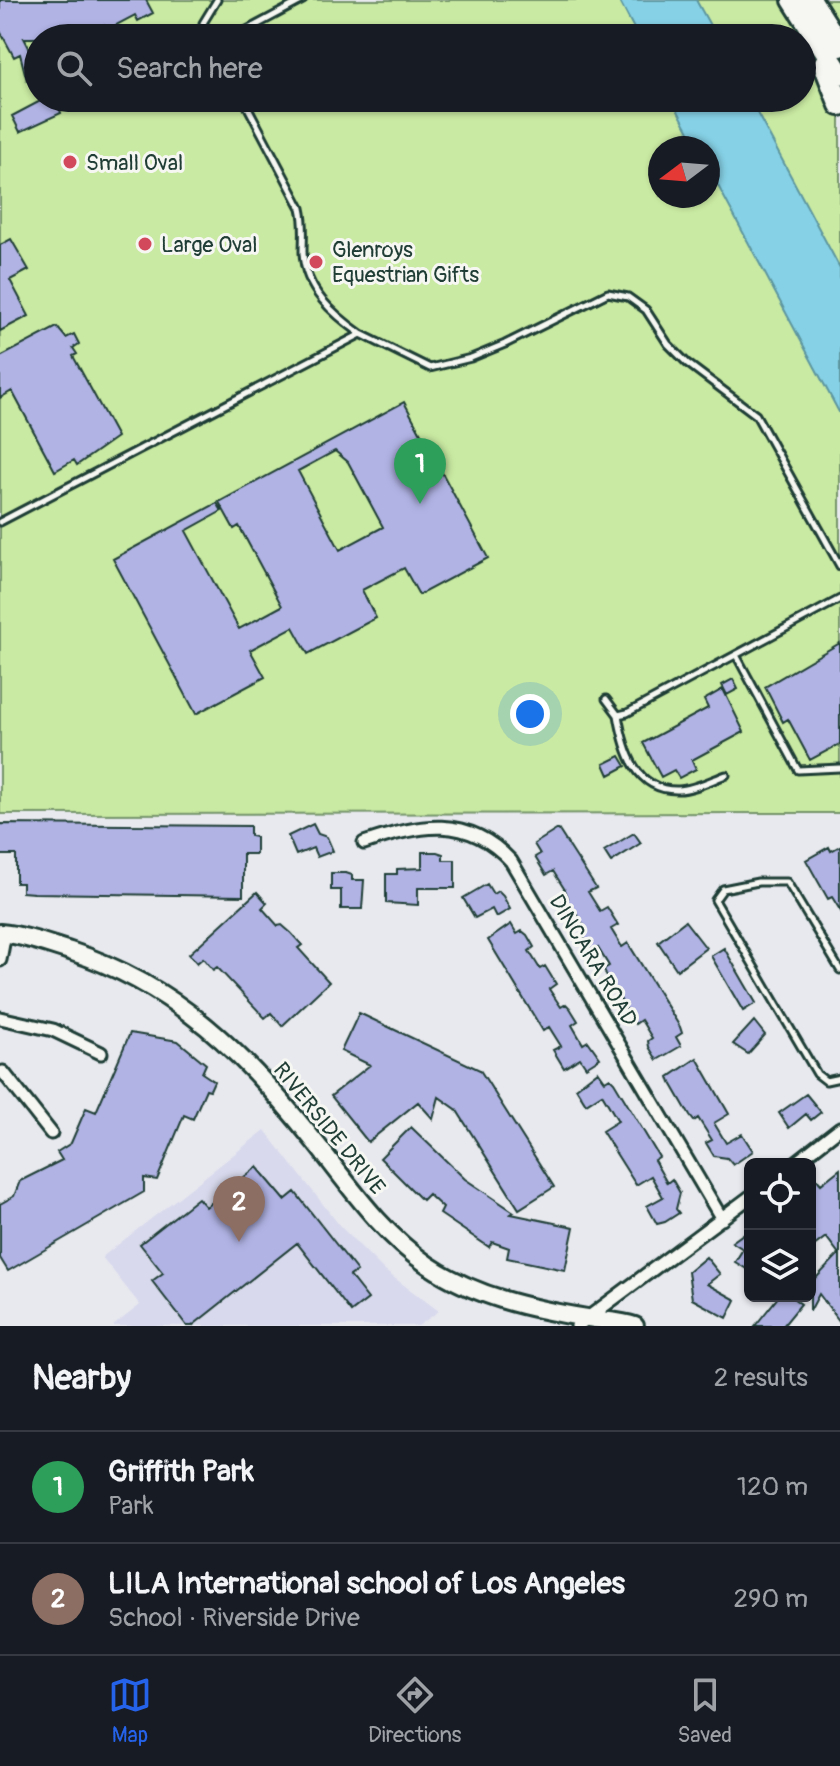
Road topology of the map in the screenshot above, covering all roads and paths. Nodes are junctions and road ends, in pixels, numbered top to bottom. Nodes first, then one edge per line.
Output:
1 (217, 0) edge
2 (303, 0) edge
3 (793, 0) edge
4 (811, 0) edge
5 (823, 0) edge
6 (204, 24) edge
7 (258, 24) edge
8 (808, 24) edge
9 (840, 27) edge
10 (816, 36) edge
11 (816, 43) edge
12 (840, 46) edge
13 (840, 74) edge
14 (840, 105) edge
15 (250, 112) edge
16 (361, 334) junction
17 (0, 522) edge
18 (840, 566) edge
19 (840, 599) edge
20 (736, 655) junction
21 (606, 699) dead end
22 (618, 715) junction
23 (840, 768) edge
24 (726, 775) dead end
25 (364, 843) dead end
26 (3, 933) edge
27 (0, 960) edge
28 (840, 970) edge
29 (0, 1018) edge
30 (101, 1053) dead end
31 (1, 1072) edge
32 (840, 1078) edge
33 (840, 1128) edge
34 (51, 1133) dead end
35 (802, 1158) edge
36 (744, 1202) edge
37 (722, 1219) junction
38 (582, 1322) edge
39 (635, 1326) edge

1 - 6 lane
2 - 7 lane
3 - 8 highway
4 - 12 highway
5 - 9 highway
10 - 13 highway
11 - 14 highway
15 - 16 lane
16 - 17 lane
16 - 18 lane
19 - 20 lane
20 - 22 lane
20 - 23 lane
21 - 22 lane
22 - 24 lane
25 - 37 street, DINCARA ROAD
26 - 27 street
26 - 38 main road, RIVERSIDE DRIVE
28 - 32 lane
29 - 30 street
31 - 34 street
33 - 35 street
36 - 37 street
37 - 38 street
38 - 39 main road, RIVERSIDE DRIVE

